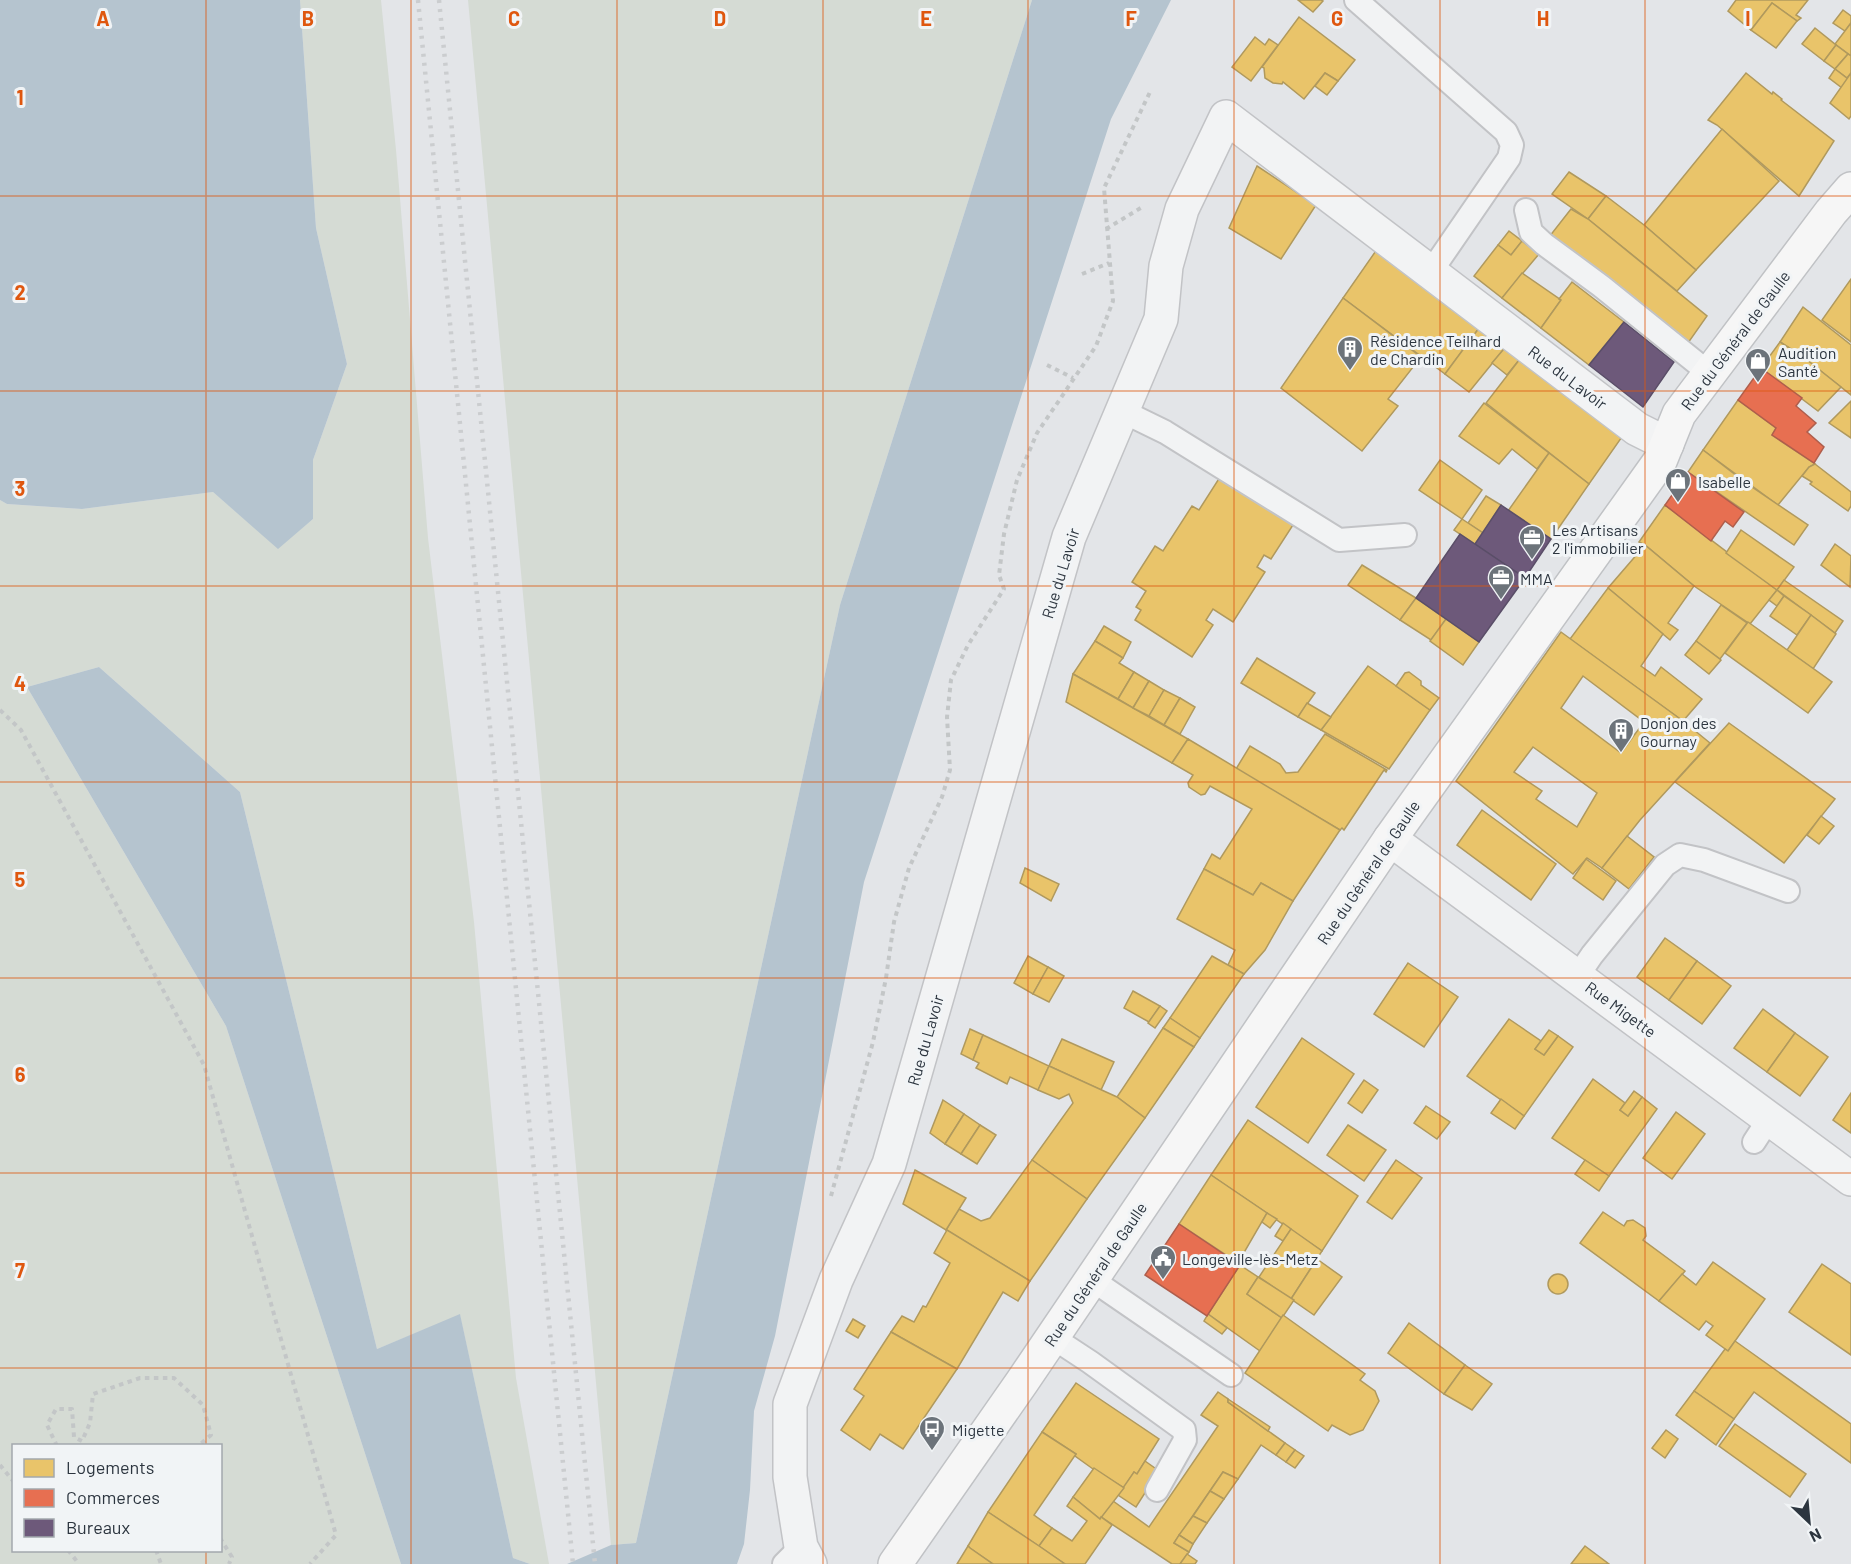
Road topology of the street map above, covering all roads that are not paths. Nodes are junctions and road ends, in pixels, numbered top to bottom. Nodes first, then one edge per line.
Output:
1 (1356, 0) edge
2 (1851, 189) edge
3 (1526, 210) dead end
4 (1430, 273) junction
5 (1709, 373) junction
6 (1122, 411) junction
7 (1667, 444) junction
8 (1405, 535) dead end
9 (1390, 839) junction
10 (1788, 891) dead end
11 (1577, 977) junction
12 (1851, 1179) edge
13 (1091, 1279) junction
14 (1052, 1336) junction
15 (1231, 1375) dead end
16 (1157, 1490) dead end
17 (798, 1558) edge
18 (895, 1564) edge

1 - 4 lane
2 - 5 main road, Rue du Général de Gaulle
3 - 5 lane
4 - 6 street, Rue du Lavoir
4 - 7 street, Rue du Lavoir
5 - 7 main road, Rue du Général de Gaulle
6 - 8 lane
6 - 17 street, Rue du Lavoir
7 - 9 main road, Rue du Général de Gaulle
9 - 11 street, Rue Migette
9 - 13 main road, Rue du Général de Gaulle
10 - 11 lane
11 - 12 street, Rue Migette
13 - 14 main road, Rue du Général de Gaulle
13 - 15 lane
14 - 16 lane
14 - 18 main road, Rue du Général de Gaulle

